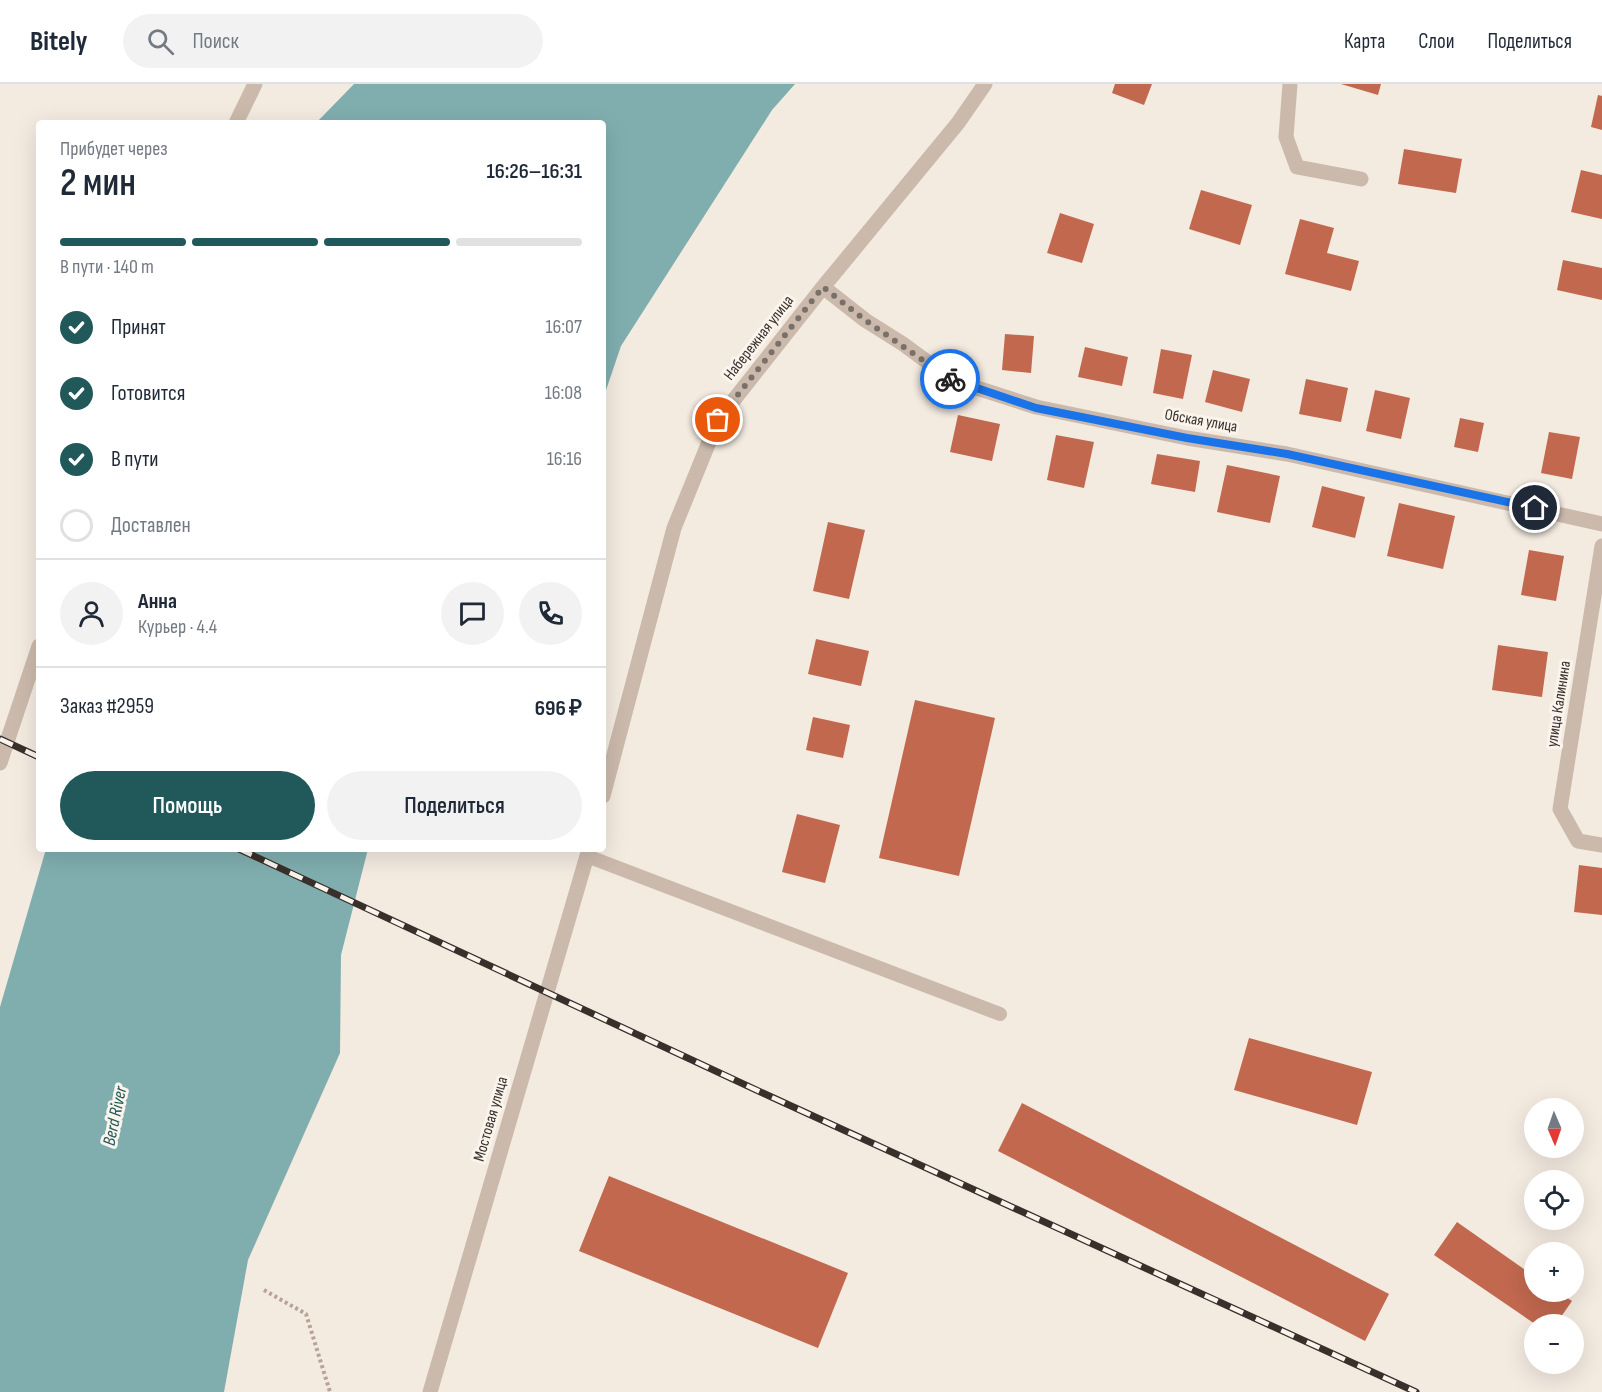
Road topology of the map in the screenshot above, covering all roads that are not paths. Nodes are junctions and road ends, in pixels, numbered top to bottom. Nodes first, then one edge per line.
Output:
1 (255, 84) edge
2 (985, 84) edge
3 (1290, 84) edge
4 (237, 120) edge
5 (1361, 179) dead end
6 (823, 287) junction
7 (1602, 524) edge
8 (1602, 546) edge
9 (36, 655) edge
10 (0, 763) edge
11 (606, 785) edge
12 (1602, 844) edge
13 (588, 853) edge
14 (1000, 1014) dead end
15 (430, 1392) edge

1 - 4 street
2 - 6 street, Набережная улица
3 - 5 street
6 - 7 street, Обская улица
6 - 11 street, Набережная улица
8 - 12 street, улица Калинина
9 - 10 street
13 - 14 lane
13 - 15 street, Мостовая улица

